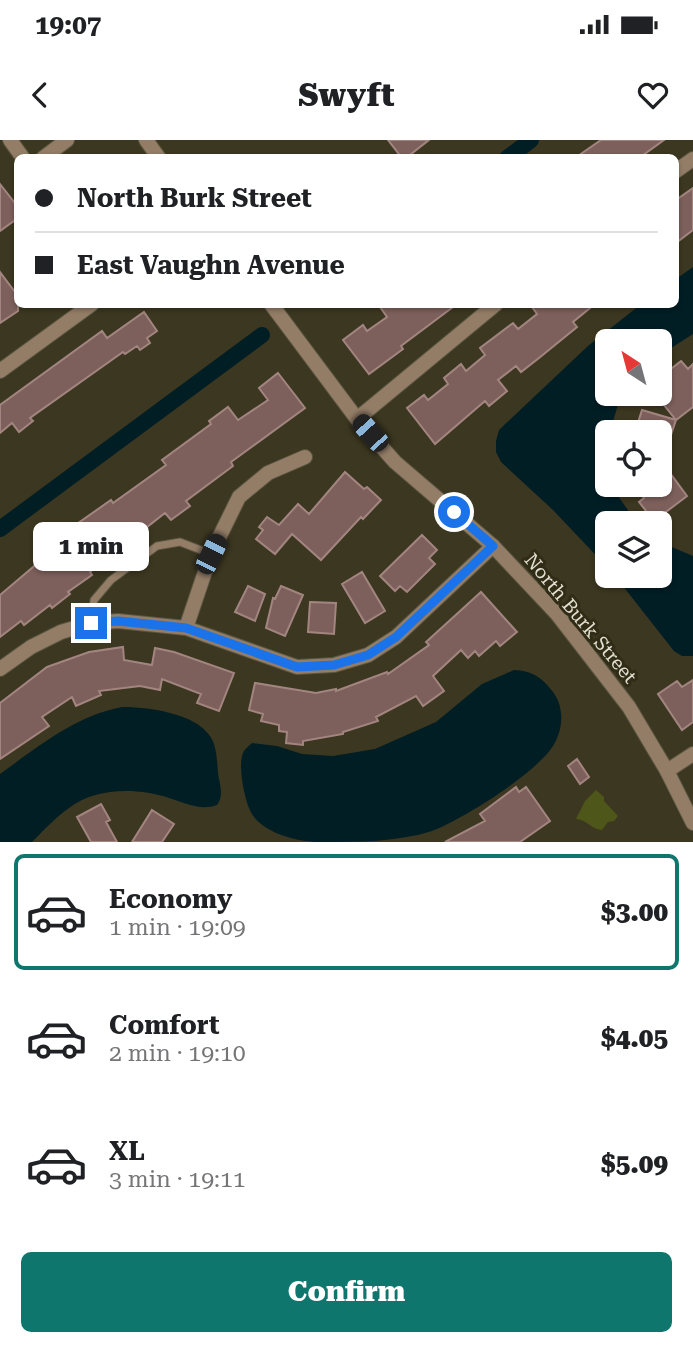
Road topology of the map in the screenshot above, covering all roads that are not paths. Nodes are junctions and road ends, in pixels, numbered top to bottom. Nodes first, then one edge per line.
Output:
1 (67, 140) edge
2 (48, 154) edge
3 (87, 308) edge
4 (491, 308) edge
5 (275, 309) edge
6 (0, 371) edge
7 (357, 419) junction
8 (304, 457) dead end
9 (493, 546) junction
10 (211, 554) junction
11 (91, 623) junction
12 (186, 628) junction
13 (0, 669) edge
14 (693, 754) edge
15 (667, 771) junction
16 (693, 822) edge

1 - 2 street
3 - 6 street
4 - 7 street
5 - 7 street, North Burk Street
7 - 9 street, North Burk Street
8 - 10 street
9 - 12 street
9 - 15 street, North Burk Street
10 - 11 lane
10 - 12 street
11 - 12 street
11 - 13 street
14 - 15 street
15 - 16 street, North Burk Street

